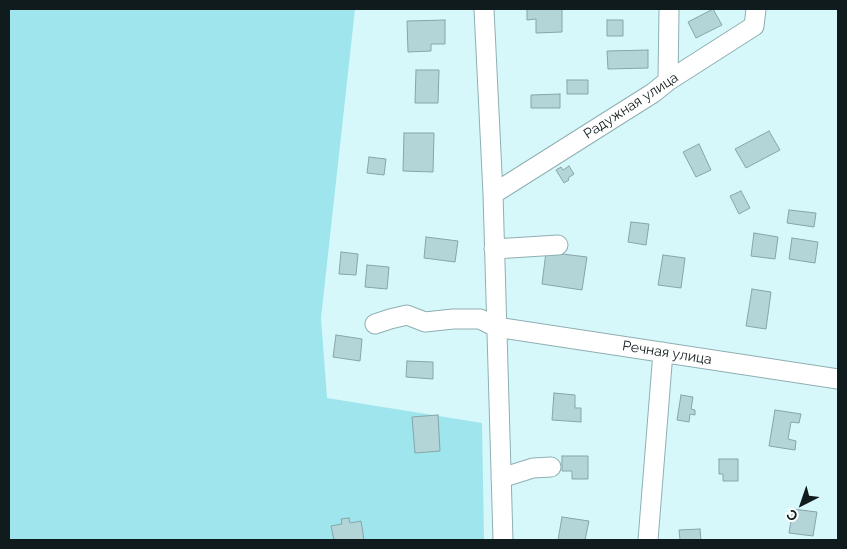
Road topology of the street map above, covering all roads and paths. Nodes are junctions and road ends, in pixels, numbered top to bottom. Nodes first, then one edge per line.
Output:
1 (484, 9) edge
2 (669, 9) edge
3 (756, 9) edge
4 (668, 81) junction
5 (493, 194) junction
6 (558, 245) dead end
7 (494, 249) junction
8 (375, 324) dead end
9 (496, 327) junction
10 (662, 352) junction
11 (838, 379) edge
12 (550, 467) dead end
13 (501, 478) junction
14 (503, 540) edge
15 (648, 540) edge

1 - 5 street
2 - 4 street
3 - 4 street, Радужная улица
4 - 5 street, Радужная улица
5 - 7 street
6 - 7 street
7 - 9 street
8 - 9 street, Речная улица
9 - 10 street, Речная улица
9 - 13 street
10 - 11 street, Речная улица
10 - 15 street
12 - 13 street
13 - 14 street

